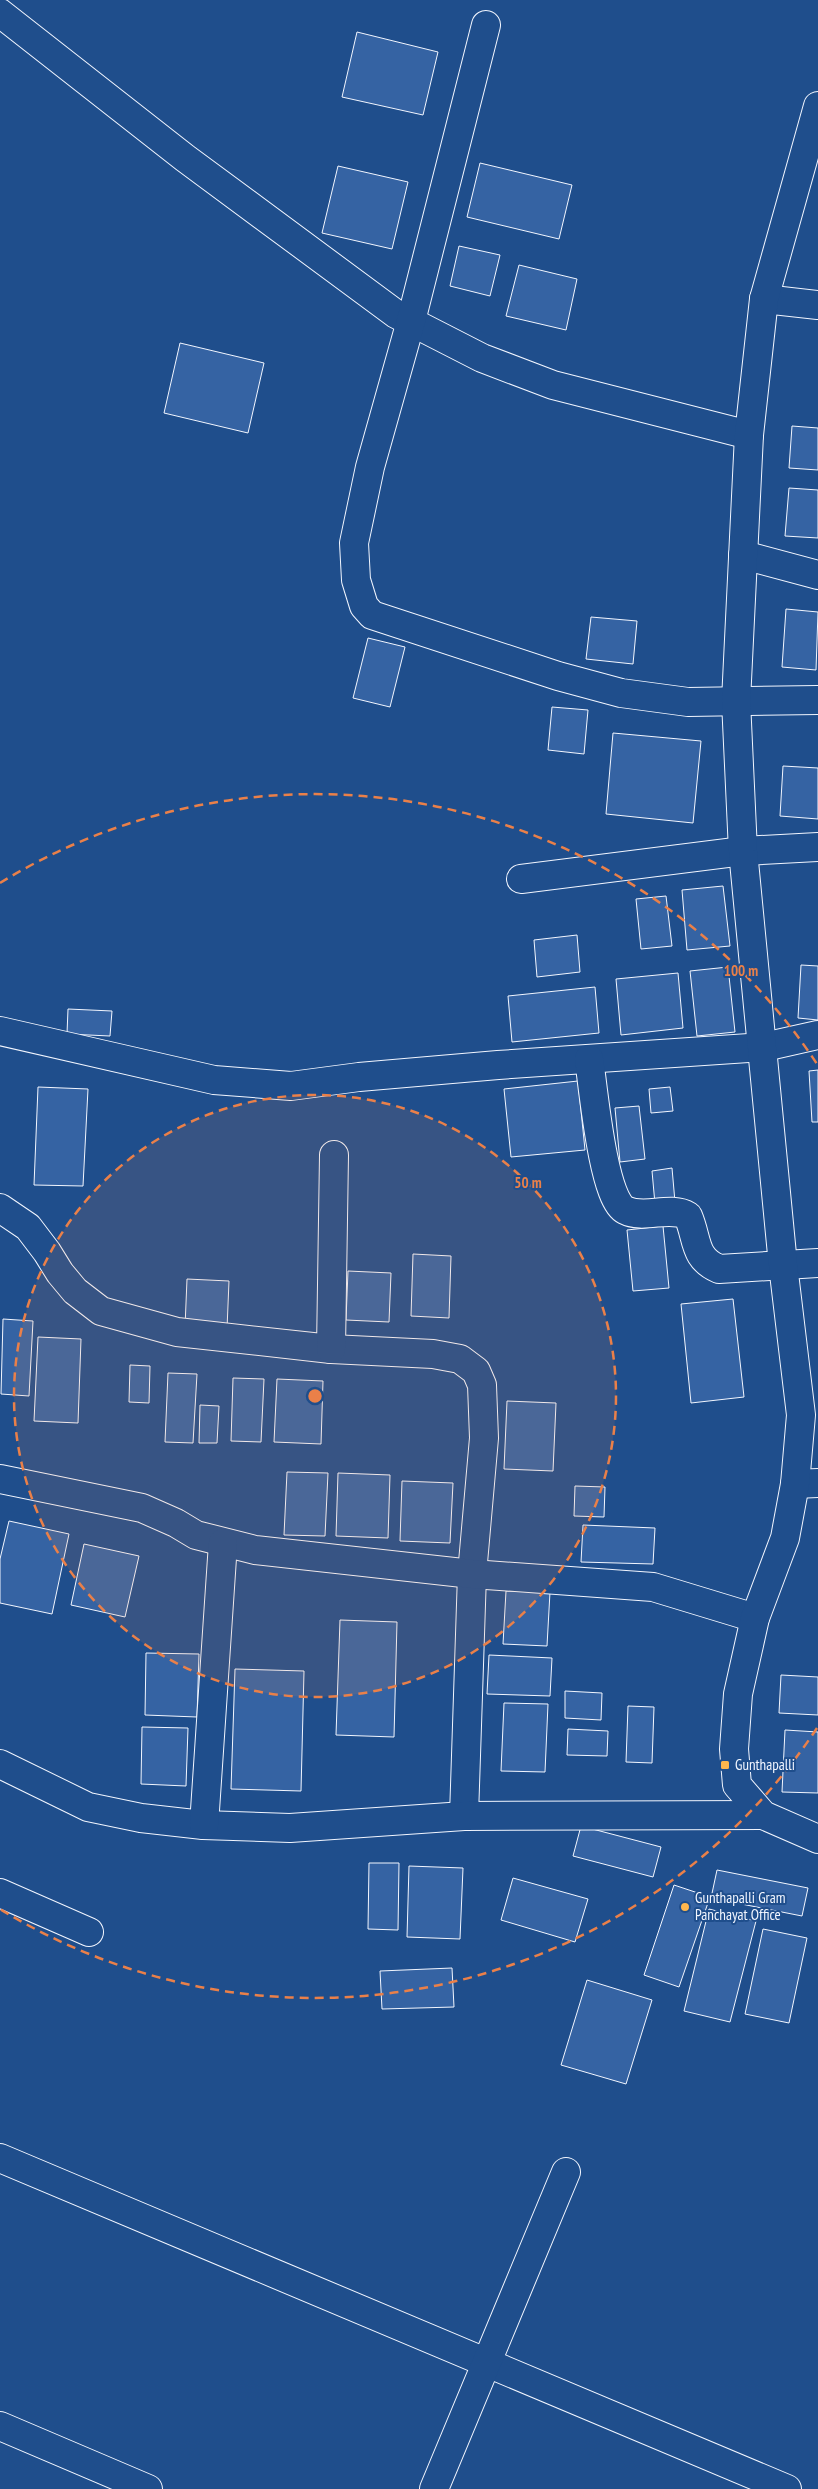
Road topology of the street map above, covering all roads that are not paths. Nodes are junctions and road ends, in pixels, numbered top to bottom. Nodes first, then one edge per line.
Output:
1 (0, 13) edge
2 (486, 26) dead end
3 (818, 106) edge
4 (764, 299) junction
5 (818, 305) edge
6 (411, 321) junction
7 (749, 435) junction
8 (743, 555) junction
9 (818, 575) edge
10 (818, 700) edge
11 (736, 701) junction
12 (818, 847) edge
13 (743, 851) junction
14 (521, 879) dead end
15 (0, 1031) edge
16 (818, 1036) edge
17 (764, 1047) junction
18 (589, 1059) junction
19 (334, 1155) dead end
20 (0, 1208) edge
21 (818, 1263) edge
22 (783, 1265) junction
23 (331, 1349) junction
24 (0, 1479) edge
25 (806, 1484) edge
26 (223, 1543) junction
27 (472, 1574) junction
28 (757, 1615) junction
29 (0, 1764) edge
30 (763, 1815) junction
31 (464, 1816) junction
32 (204, 1825) junction
33 (818, 1839) edge
34 (0, 1893) edge
35 (90, 1932) dead end
36 (0, 2158) edge
37 (566, 2172) dead end
38 (487, 2363) junction
39 (0, 2426) edge
40 (148, 2489) edge
41 (434, 2489) edge
42 (788, 2489) edge

1 - 6 street
2 - 6 street
3 - 4 street
4 - 5 street
4 - 7 street
6 - 7 street
6 - 11 street
7 - 8 street
8 - 9 street
8 - 11 street
10 - 11 street
11 - 13 street
12 - 13 street
13 - 14 street
13 - 17 street
15 - 18 street
16 - 17 street
17 - 18 street
17 - 22 street
18 - 22 street
19 - 23 street
20 - 23 street
21 - 22 street
22 - 25 street
23 - 27 street
24 - 26 street
25 - 28 street
26 - 27 street
26 - 32 street
27 - 28 street
27 - 31 street
28 - 30 street
29 - 32 street
30 - 31 street
30 - 33 street
31 - 32 street
34 - 35 street
36 - 38 street
37 - 38 street
38 - 41 street
38 - 42 street
39 - 40 street

